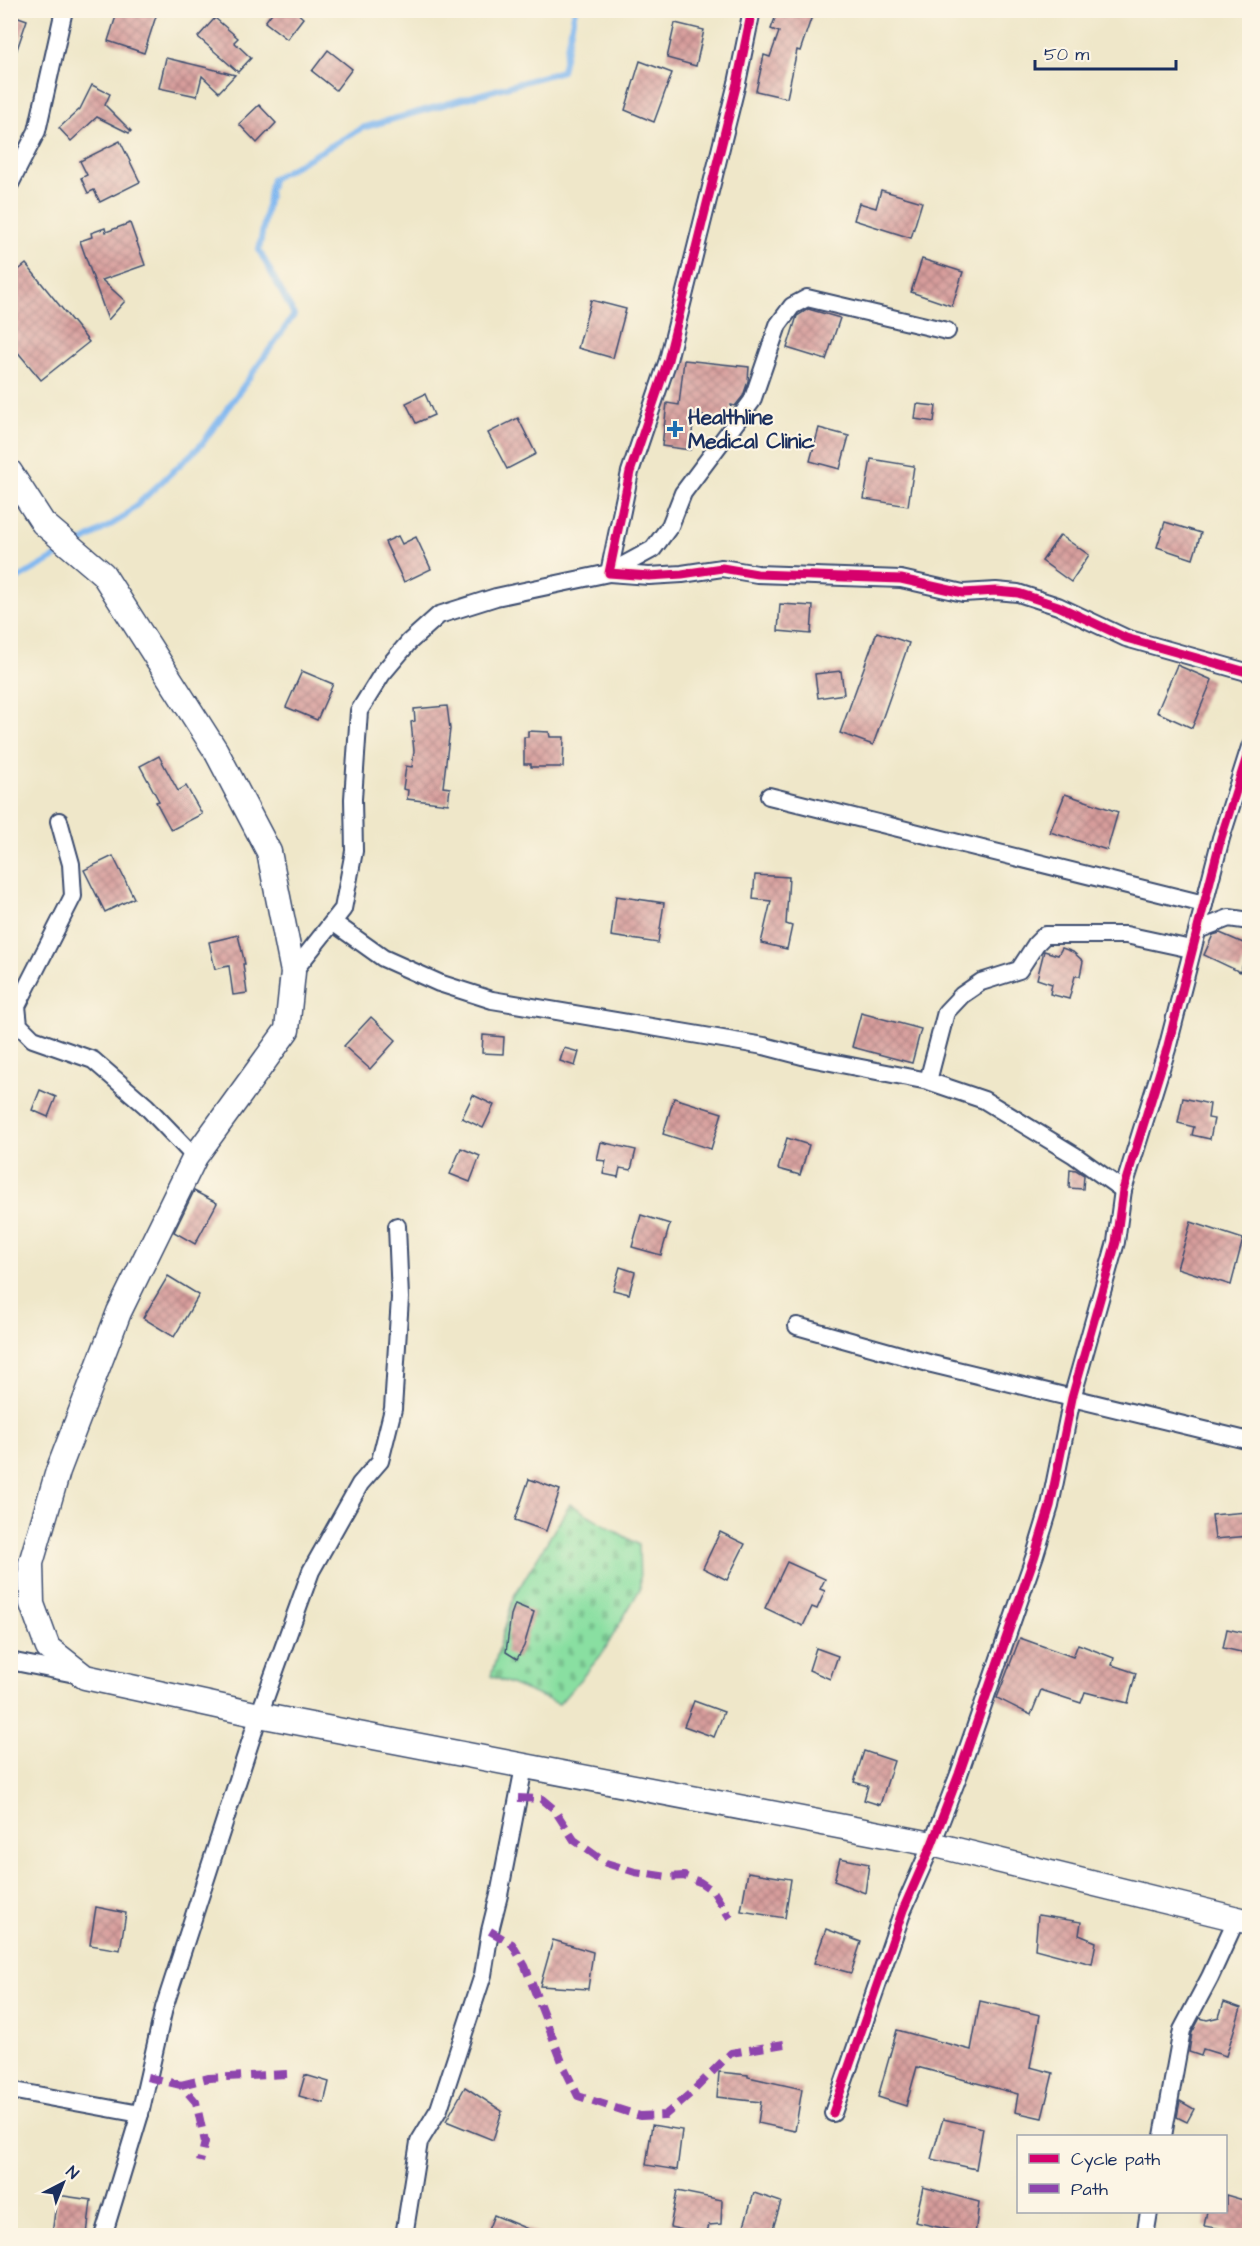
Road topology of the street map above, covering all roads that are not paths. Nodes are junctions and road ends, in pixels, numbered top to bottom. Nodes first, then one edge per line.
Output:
1 (64, 10) edge
2 (752, 10) edge
3 (10, 184) edge
4 (947, 331) dead end
5 (10, 472) edge
6 (609, 573) junction
7 (1250, 673) edge
8 (1250, 747) edge
9 (769, 796) dead end
10 (59, 821) dead end
11 (1204, 904) junction
12 (1250, 921) edge
13 (334, 923) junction
14 (1198, 930) junction
15 (1191, 949) junction
16 (293, 972) junction
17 (928, 1081) junction
18 (195, 1157) junction
19 (1123, 1190) junction
20 (397, 1226) dead end
21 (797, 1326) dead end
22 (1072, 1398) junction
23 (1250, 1441) edge
24 (10, 1661) edge
25 (85, 1677) junction
26 (259, 1715) junction
27 (524, 1767) junction
28 (932, 1844) junction
29 (1243, 1921) edge
30 (10, 2090) edge
31 (833, 2113) dead end
32 (140, 2114) junction
33 (1163, 2135) edge
34 (1149, 2213) edge
35 (103, 2235) edge
36 (404, 2235) edge
37 (1145, 2235) edge

1 - 3 street
2 - 6 street
4 - 6 street
5 - 16 main road
6 - 7 street
6 - 13 street
8 - 11 street
9 - 11 street
10 - 18 street
11 - 14 street
12 - 14 street
13 - 16 street
13 - 17 street
14 - 15 street
15 - 17 street
15 - 19 street
16 - 18 main road
17 - 19 street
18 - 25 main road
19 - 22 street
20 - 26 street
21 - 22 street
22 - 23 street
22 - 28 street
24 - 25 street
25 - 26 main road
26 - 27 main road
26 - 32 street
27 - 28 main road
27 - 36 street
28 - 29 main road
28 - 31 street
29 - 33 street
30 - 32 street
32 - 35 street
34 - 37 street

